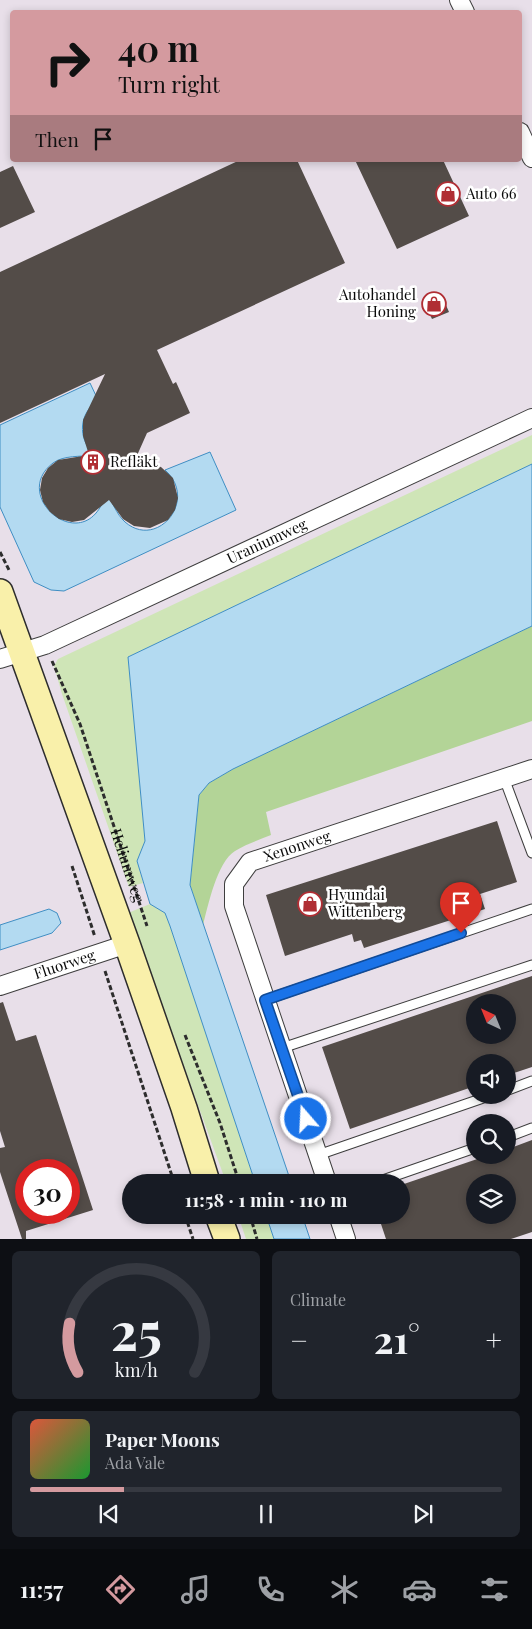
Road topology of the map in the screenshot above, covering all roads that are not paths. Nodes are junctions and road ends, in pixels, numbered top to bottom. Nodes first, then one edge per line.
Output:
1 (522, 136) edge
2 (532, 158) edge
3 (532, 418) edge
4 (6, 585) edge
5 (23, 652) edge
6 (532, 769) edge
7 (504, 778) junction
8 (532, 853) edge
9 (532, 908) edge
10 (127, 944) junction
11 (532, 965) edge
12 (0, 986) edge
13 (265, 1000) junction
14 (282, 1048) junction
15 (532, 1081) edge
16 (516, 1087) edge
17 (466, 1104) edge
18 (532, 1128) edge
19 (516, 1134) edge
20 (466, 1151) edge
21 (318, 1155) junction
22 (205, 1174) edge
23 (324, 1174) edge
24 (400, 1174) edge
25 (221, 1224) edge
26 (341, 1224) edge
27 (227, 1239) edge
28 (346, 1239) edge

1 - 2 street
3 - 5 street, Uraniumweg
4 - 5 street, Heliumweg
5 - 10 street, Heliumweg
6 - 7 street, Xenonweg
7 - 8 lane
7 - 13 street, Xenonweg
9 - 13 lane
10 - 12 street, Fluorweg
10 - 22 street, Heliumweg
11 - 14 lane
13 - 14 street, Xenonweg
14 - 21 street, Xenonweg
15 - 16 lane
17 - 21 lane
18 - 19 lane
20 - 24 lane
21 - 23 street, Xenonweg
25 - 27 street
26 - 28 street

